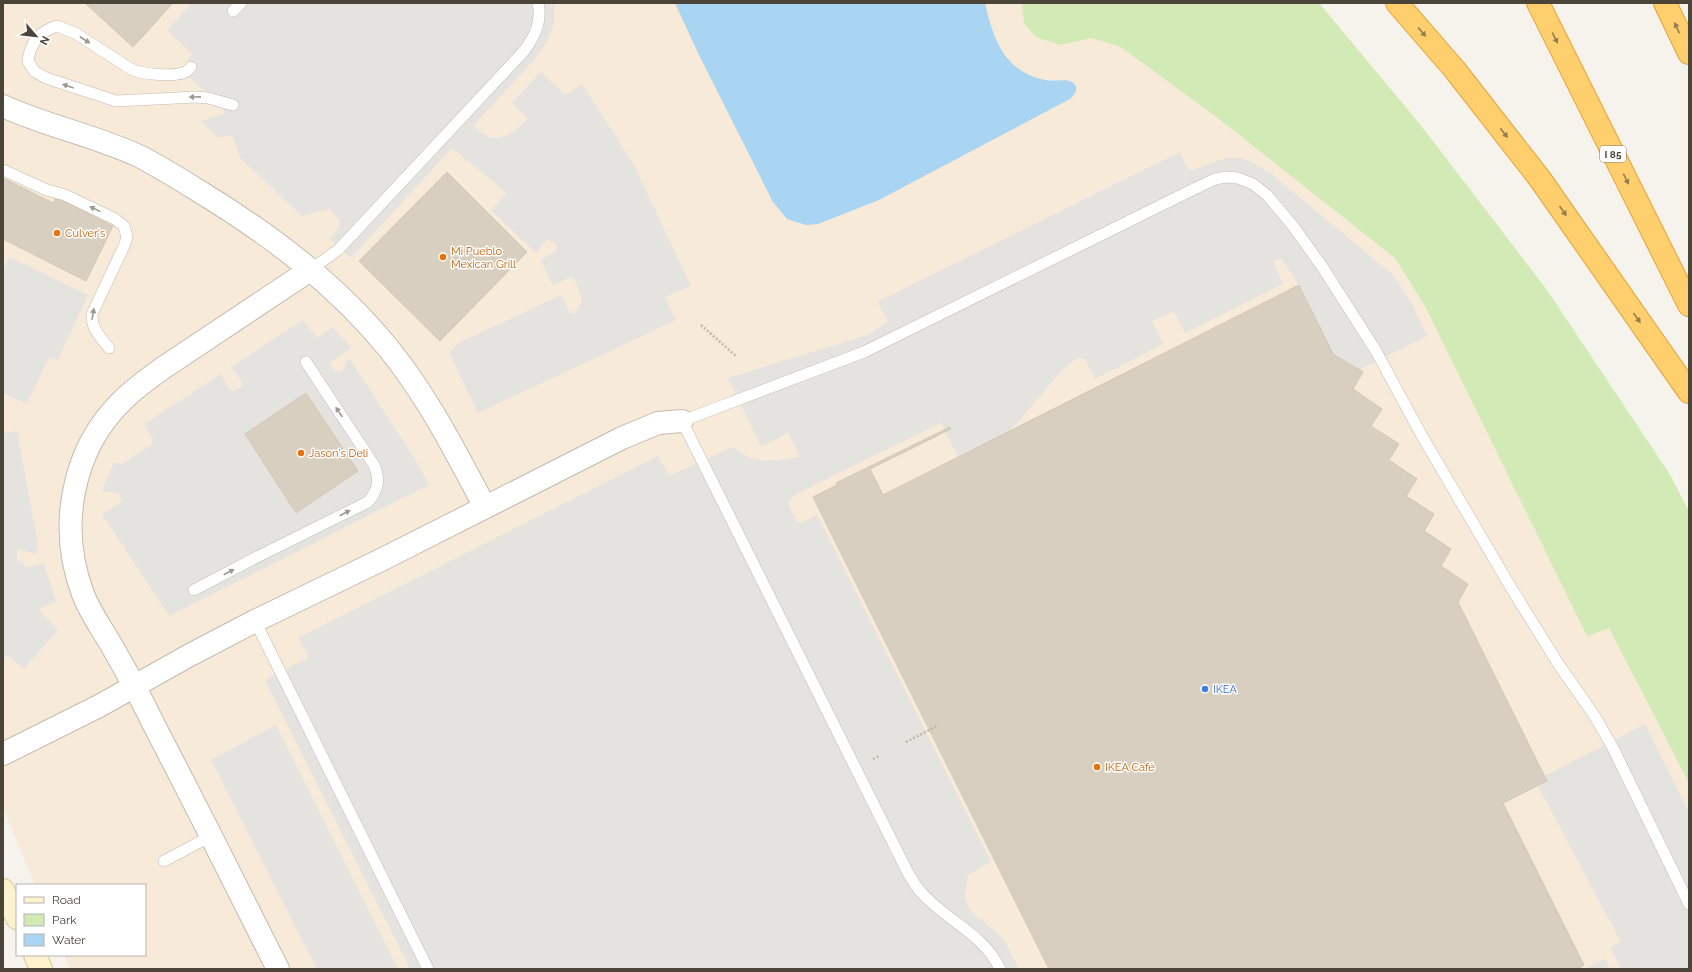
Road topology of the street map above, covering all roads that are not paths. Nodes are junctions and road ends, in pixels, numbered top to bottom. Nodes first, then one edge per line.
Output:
1 (538, 3) edge
2 (1397, 3) edge
3 (1538, 3) edge
4 (1665, 3) edge
5 (1689, 53) edge
6 (191, 67) dead end
7 (3, 106) edge
8 (232, 106) dead end
9 (3, 170) edge
10 (310, 270) junction
11 (1689, 305) edge
12 (109, 348) dead end
13 (306, 362) dead end
14 (1689, 392) edge
15 (682, 421) junction
16 (485, 507) junction
17 (194, 590) dead end
18 (255, 621) junction
19 (135, 686) junction
20 (3, 754) edge
21 (211, 836) junction
22 (164, 861) dead end
23 (3, 890) edge
24 (1689, 904) edge
25 (16, 916) edge
26 (35, 956) edge
27 (41, 969) edge
28 (278, 969) edge
29 (428, 969) edge
30 (1000, 969) edge

1 - 10 lane
2 -> 14 highway
3 -> 11 highway, I 85
5 -> 4 highway
8 -> 6 lane
7 - 10 street
12 -> 9 lane
10 - 16 street
10 - 19 street
17 -> 13 lane
15 - 16 street
15 - 24 lane
15 - 30 lane
16 - 18 street
18 - 19 street
18 - 29 lane
19 - 20 street
19 - 21 street
21 - 22 lane
21 - 28 street
23 - 25 street
26 - 27 street

